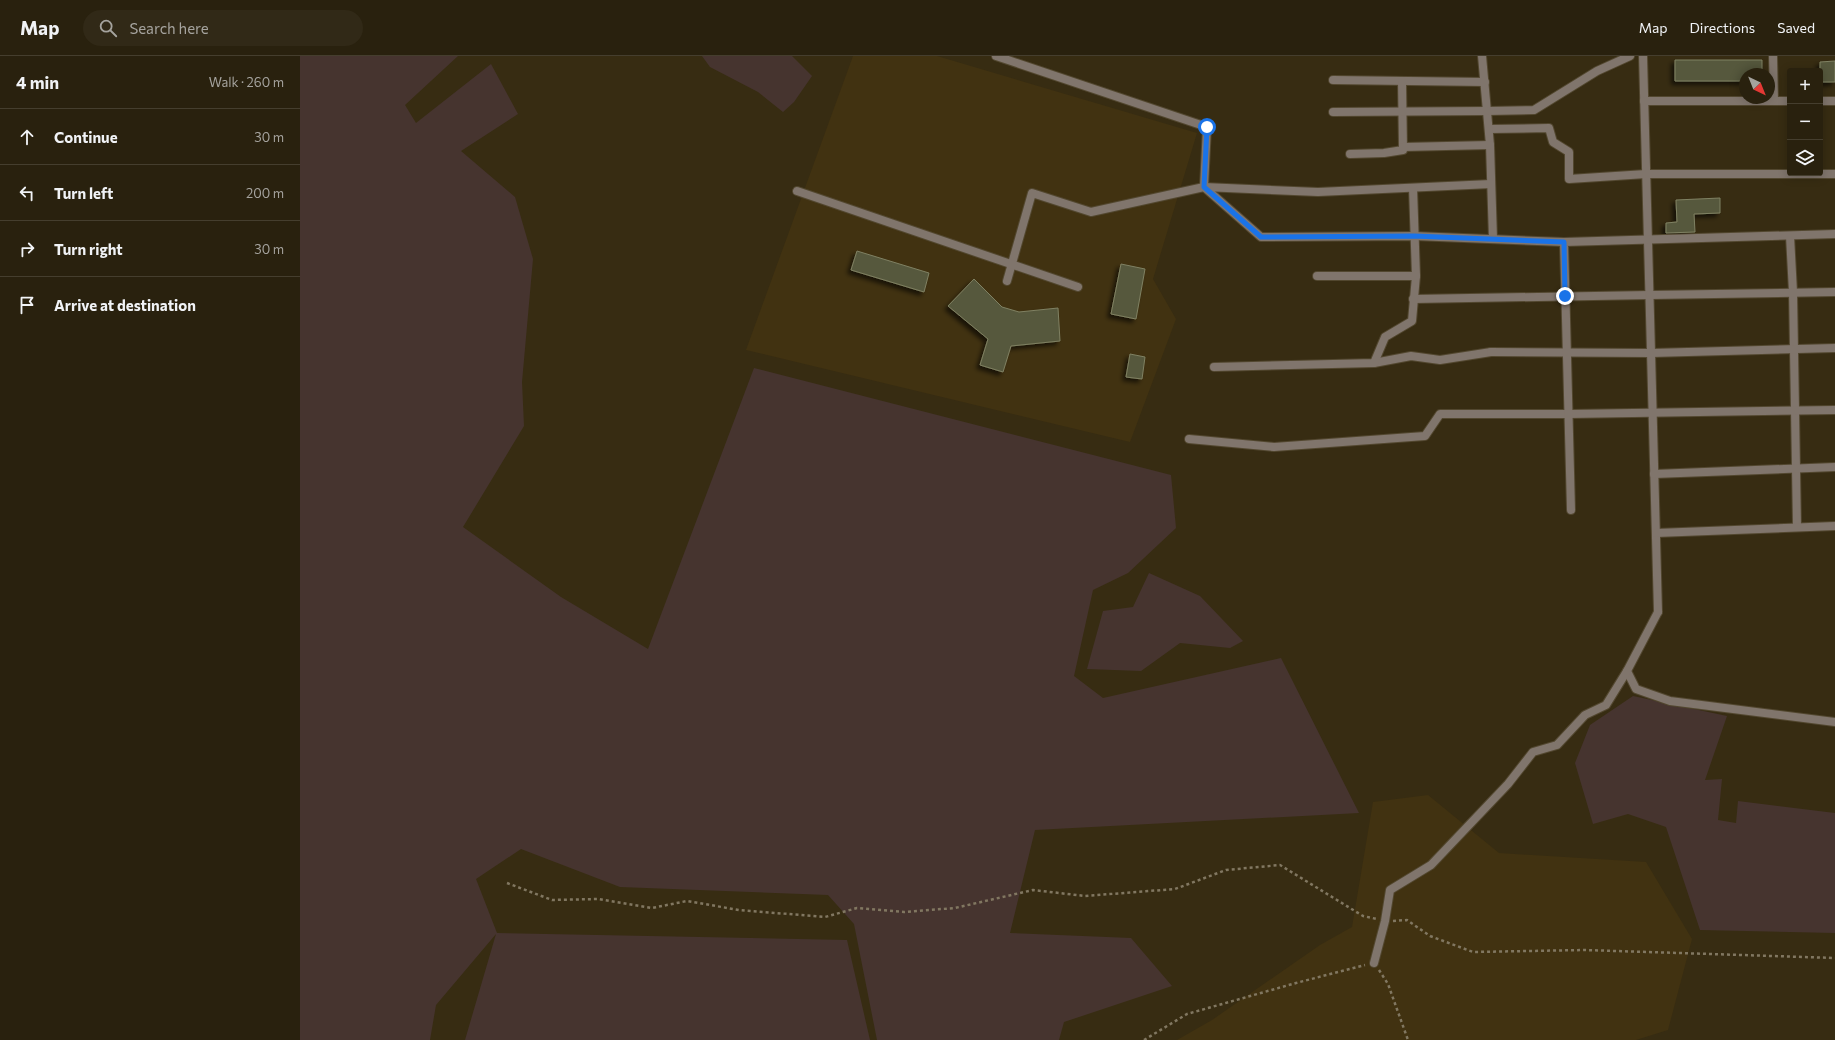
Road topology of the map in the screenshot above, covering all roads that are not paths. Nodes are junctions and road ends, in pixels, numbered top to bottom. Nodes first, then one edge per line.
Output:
1 (996, 56) edge
2 (1482, 56) edge
3 (1630, 56) edge
4 (1643, 56) edge
5 (1773, 56) edge
6 (1773, 68) edge
7 (1333, 80) dead end
8 (1402, 81) junction
9 (1484, 82) junction
10 (1644, 101) junction
11 (1739, 101) edge
12 (1775, 101) edge
13 (1787, 101) edge
14 (1823, 101) edge
15 (1835, 101) edge
16 (1403, 111) junction
17 (1487, 111) junction
18 (1333, 112) dead end
19 (1489, 129) junction
20 (1490, 145) junction
21 (1403, 147) junction
22 (1350, 154) dead end
23 (1646, 174) junction
24 (1835, 174) edge
25 (1491, 184) junction
26 (1204, 187) junction
27 (1413, 188) junction
28 (797, 191) dead end
29 (1835, 234) edge
30 (1414, 236) junction
31 (1790, 236) junction
32 (1493, 239) junction
33 (1648, 239) junction
34 (1564, 242) junction
35 (1012, 265) junction
36 (1317, 276) dead end
37 (1416, 276) junction
38 (1007, 281) dead end
39 (1078, 287) dead end
40 (1794, 292) junction
41 (1835, 292) edge
42 (1650, 295) junction
43 (1565, 296) junction
44 (1413, 298) junction
45 (1835, 348) edge
46 (1795, 350) junction
47 (1567, 352) junction
48 (1651, 353) junction
49 (1374, 363) junction
50 (1214, 367) dead end
51 (1795, 410) junction
52 (1835, 410) edge
53 (1653, 412) junction
54 (1568, 414) junction
55 (1189, 439) dead end
56 (1835, 467) edge
57 (1796, 469) junction
58 (1654, 474) junction
59 (1571, 510) dead end
60 (1835, 526) edge
61 (1797, 527) junction
62 (1656, 533) junction
63 (1627, 670) junction
64 (1835, 722) edge
65 (1374, 963) road end

1 - 26 street
2 - 9 street
3 - 17 street
4 - 10 street
5 - 6 street
7 - 8 street
8 - 9 street
8 - 16 street
9 - 17 street
10 - 11 street
10 - 23 street
12 - 13 street
14 - 15 street
16 - 17 street
16 - 18 street
16 - 21 street
17 - 19 street
19 - 20 street
19 - 23 street
20 - 21 street
20 - 25 street
21 - 22 street
23 - 24 street
23 - 33 street
25 - 27 street
25 - 32 street
26 - 27 street
26 - 30 street
26 - 35 street
27 - 30 street
28 - 35 street
29 - 31 street
30 - 32 street
30 - 37 street
31 - 33 street
31 - 40 street
32 - 34 street
33 - 34 street
33 - 42 street
34 - 43 street
35 - 38 street
35 - 39 street
36 - 37 street
37 - 44 street
40 - 41 street
40 - 42 street
40 - 46 street
42 - 43 street
42 - 48 street
43 - 44 street
43 - 47 street
44 - 49 street
45 - 46 street
46 - 48 street
46 - 51 street
47 - 48 street
47 - 49 street
47 - 54 street
48 - 53 street
49 - 50 street
51 - 52 street
51 - 53 street
51 - 57 street
53 - 54 street
53 - 58 street
54 - 55 street
54 - 59 street
56 - 57 street
57 - 58 street
57 - 61 street
58 - 62 street
60 - 61 street
61 - 62 street
62 - 63 street
63 - 64 street
63 - 65 street

